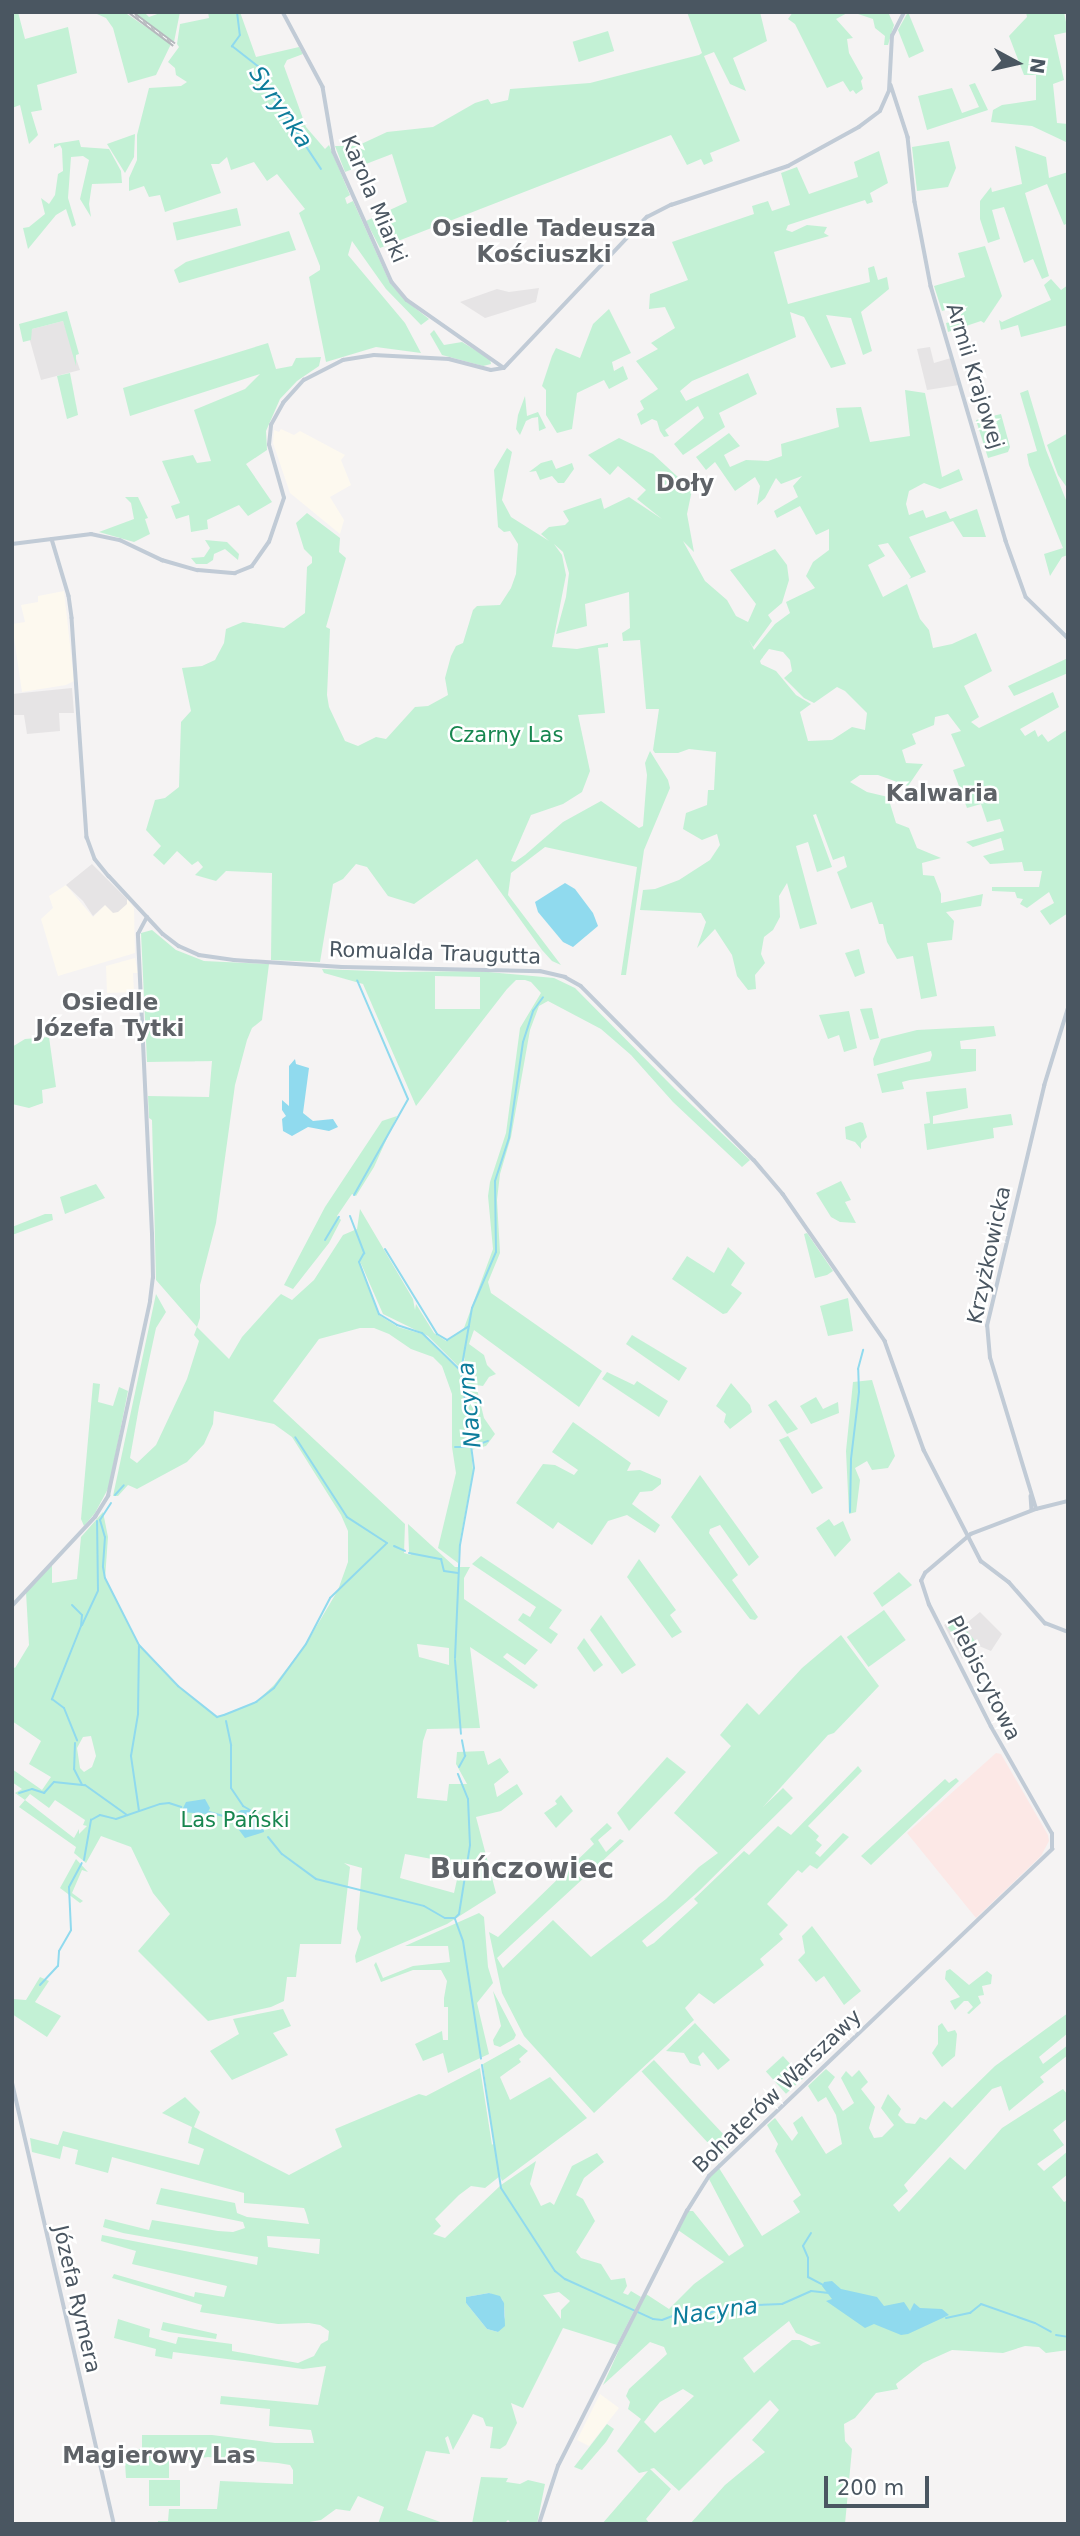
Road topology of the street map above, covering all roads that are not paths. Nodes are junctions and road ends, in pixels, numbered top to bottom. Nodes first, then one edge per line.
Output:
1 (283, 12) edge
2 (904, 12) edge
3 (889, 80) junction
4 (888, 97) junction
5 (894, 98) junction
6 (896, 105) junction
7 (492, 357) junction
8 (504, 368) junction
9 (493, 370) junction
10 (52, 539) junction
11 (12, 544) edge
12 (1068, 638) edge
13 (147, 917) junction
14 (1068, 1008) edge
15 (1068, 1501) edge
16 (1034, 1509) junction
17 (967, 1536) junction
18 (12, 1606) edge
19 (1068, 1632) edge
20 (1053, 1845) joint
21 (12, 2081) edge
22 (114, 2524) edge
23 (539, 2524) edge

1 - 7 street, Karola Miarki
2 - 3 street
3 - 4 street
3 - 5 street, Armii Krajowej
4 - 5 street
4 - 6 street
4 - 8 street
5 - 6 street, Armii Krajowej
6 - 12 street, Armii Krajowej
7 - 8 street, Karola Miarki
7 - 9 street
8 - 9 street
9 - 10 street
10 - 11 street
10 - 13 street, Romualda Traugutta
13 - 17 street, Romualda Traugutta
13 - 18 street
14 - 16 street, Krzyżkowicka
15 - 16 street, Plebiscytowa
16 - 17 street, Plebiscytowa
17 - 19 street, Romualda Traugutta
17 - 20 street, Plebiscytowa
20 - 23 street, Bohaterów Warszawy
21 - 22 street, Józefa Rymera

